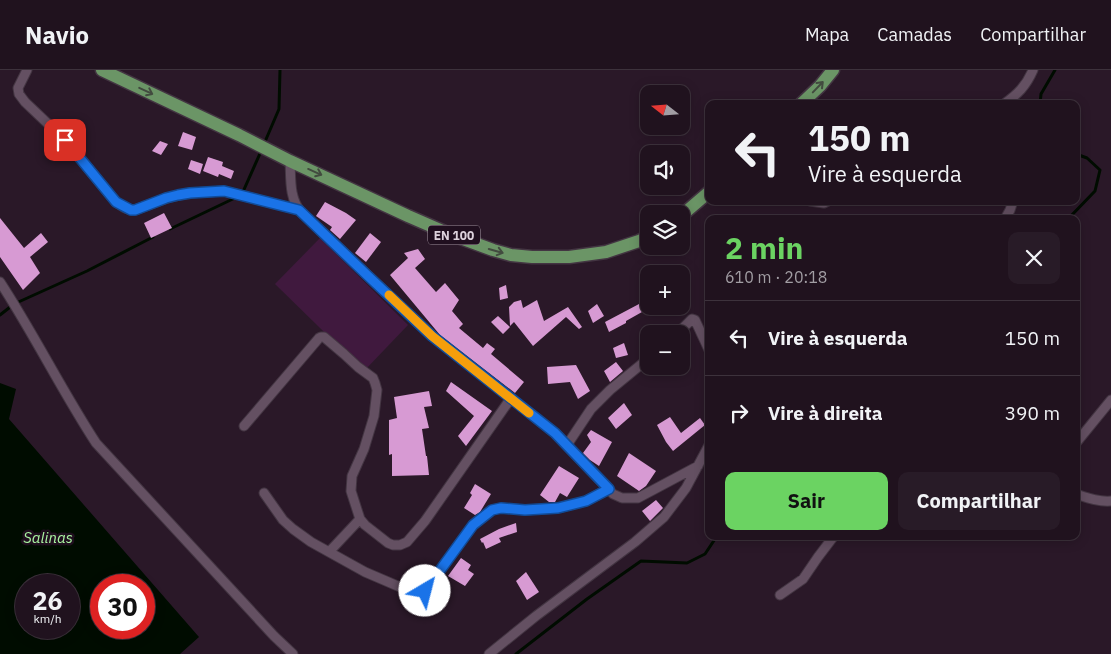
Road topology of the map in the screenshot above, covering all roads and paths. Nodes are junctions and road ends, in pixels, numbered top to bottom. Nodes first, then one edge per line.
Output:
1 (27, 70) edge
2 (102, 70) edge
3 (833, 70) edge
4 (1033, 70) edge
5 (805, 100) edge
6 (1009, 100) edge
7 (290, 161) junction
8 (705, 195) edge
9 (690, 208) edge
10 (299, 210) junction
11 (640, 240) edge
12 (0, 282) edge
13 (686, 325) edge
14 (705, 341) edge
15 (640, 365) edge
16 (511, 398) junction
17 (1111, 400) edge
18 (244, 426) dead end
19 (1080, 438) edge
20 (567, 445) junction
21 (705, 453) edge
22 (698, 466) junction
23 (609, 489) junction
24 (264, 493) dead end
25 (1080, 495) edge
26 (1111, 501) edge
27 (360, 519) junction
28 (831, 540) edge
29 (329, 552) junction
30 (780, 595) dead end
31 (293, 654) edge
32 (489, 654) edge

1 - 10 street
2 -> 7 main road, EN 100
5 -> 3 main road
4 - 6 street
7 - 10 street
7 -> 11 main road, EN 100
8 - 9 main road
10 - 16 street
12 - 31 street
13 - 14 street
15 - 20 street
16 - 20 street
16 - 27 street
17 - 19 street
18 - 27 street
20 - 23 street
21 - 22 street
22 - 23 street
22 - 32 street
23 - 29 street
24 - 29 street
25 - 26 street
27 - 29 street
28 - 30 street

